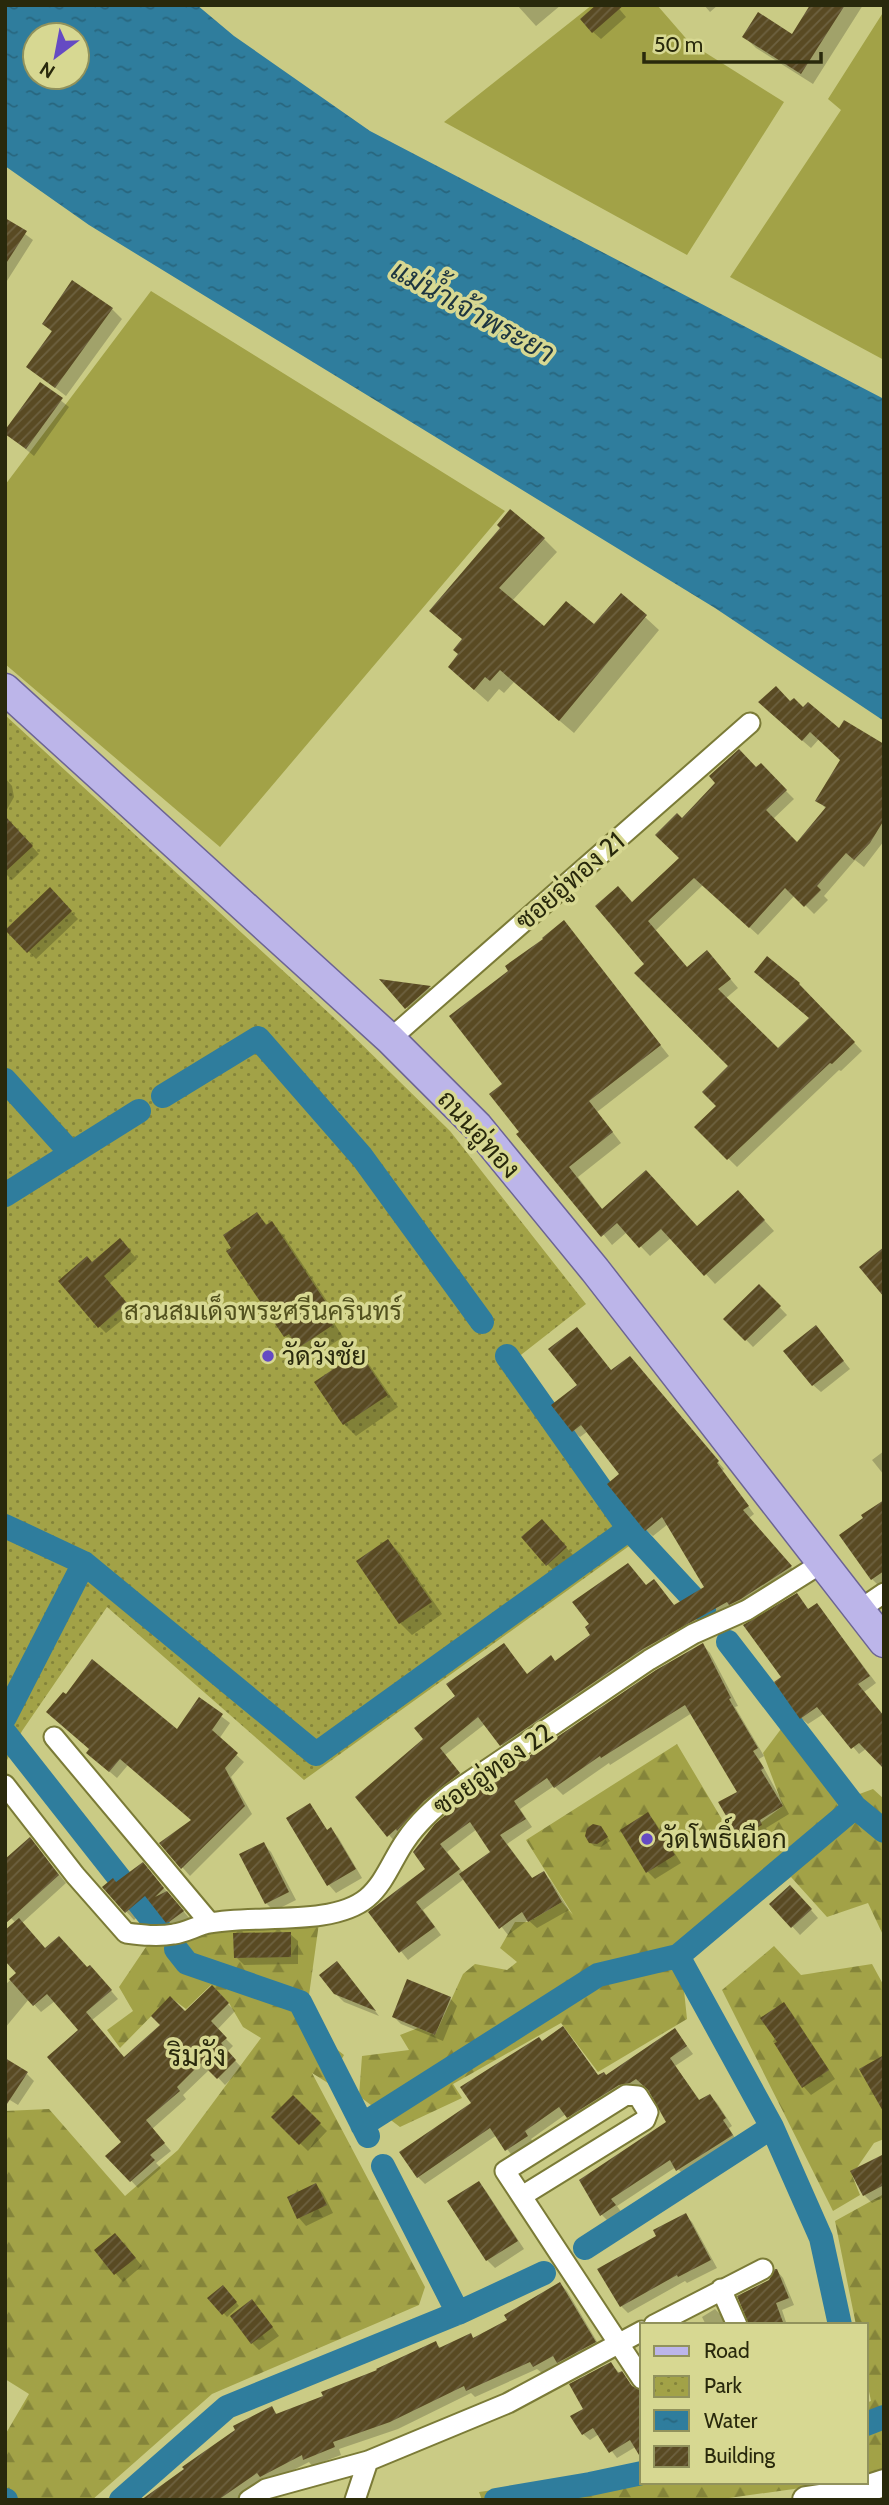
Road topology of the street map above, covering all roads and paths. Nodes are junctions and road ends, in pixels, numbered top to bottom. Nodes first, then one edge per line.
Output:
1 (5, 689) edge
2 (750, 723) dead end
3 (390, 1039) junction
4 (822, 1563) junction
5 (884, 1593) edge
6 (859, 1610) junction
7 (884, 1642) edge
8 (54, 1737) dead end
9 (5, 1785) edge
10 (210, 1923) junction
11 (522, 2196) junction
12 (763, 2269) dead end
13 (721, 2289) junction
14 (658, 2323) edge
15 (736, 2323) edge
16 (640, 2332) edge
17 (618, 2343) junction
18 (640, 2376) edge
19 (368, 2461) junction
20 (884, 2483) edge
21 (249, 2500) edge
22 (355, 2500) edge
23 (806, 2500) edge

1 - 3 main road, ถนนอู่ทอง
2 - 3 street, ซอยอู่ทอง 21
3 - 4 main road, ถนนอู่ทอง
4 - 6 main road, ถนนอู่ทอง
4 - 10 street, ซอยอู่ทอง 22
5 - 6 street
6 - 7 main road, ถนนอู่ทอง
8 - 10 street
9 - 10 street, ซอยอู่ทอง 22
11 - 11 street
11 - 17 street
12 - 13 street
13 - 14 street
13 - 15 street
16 - 17 street
17 - 18 street
17 - 19 street
19 - 21 street
19 - 22 street
20 - 23 street

